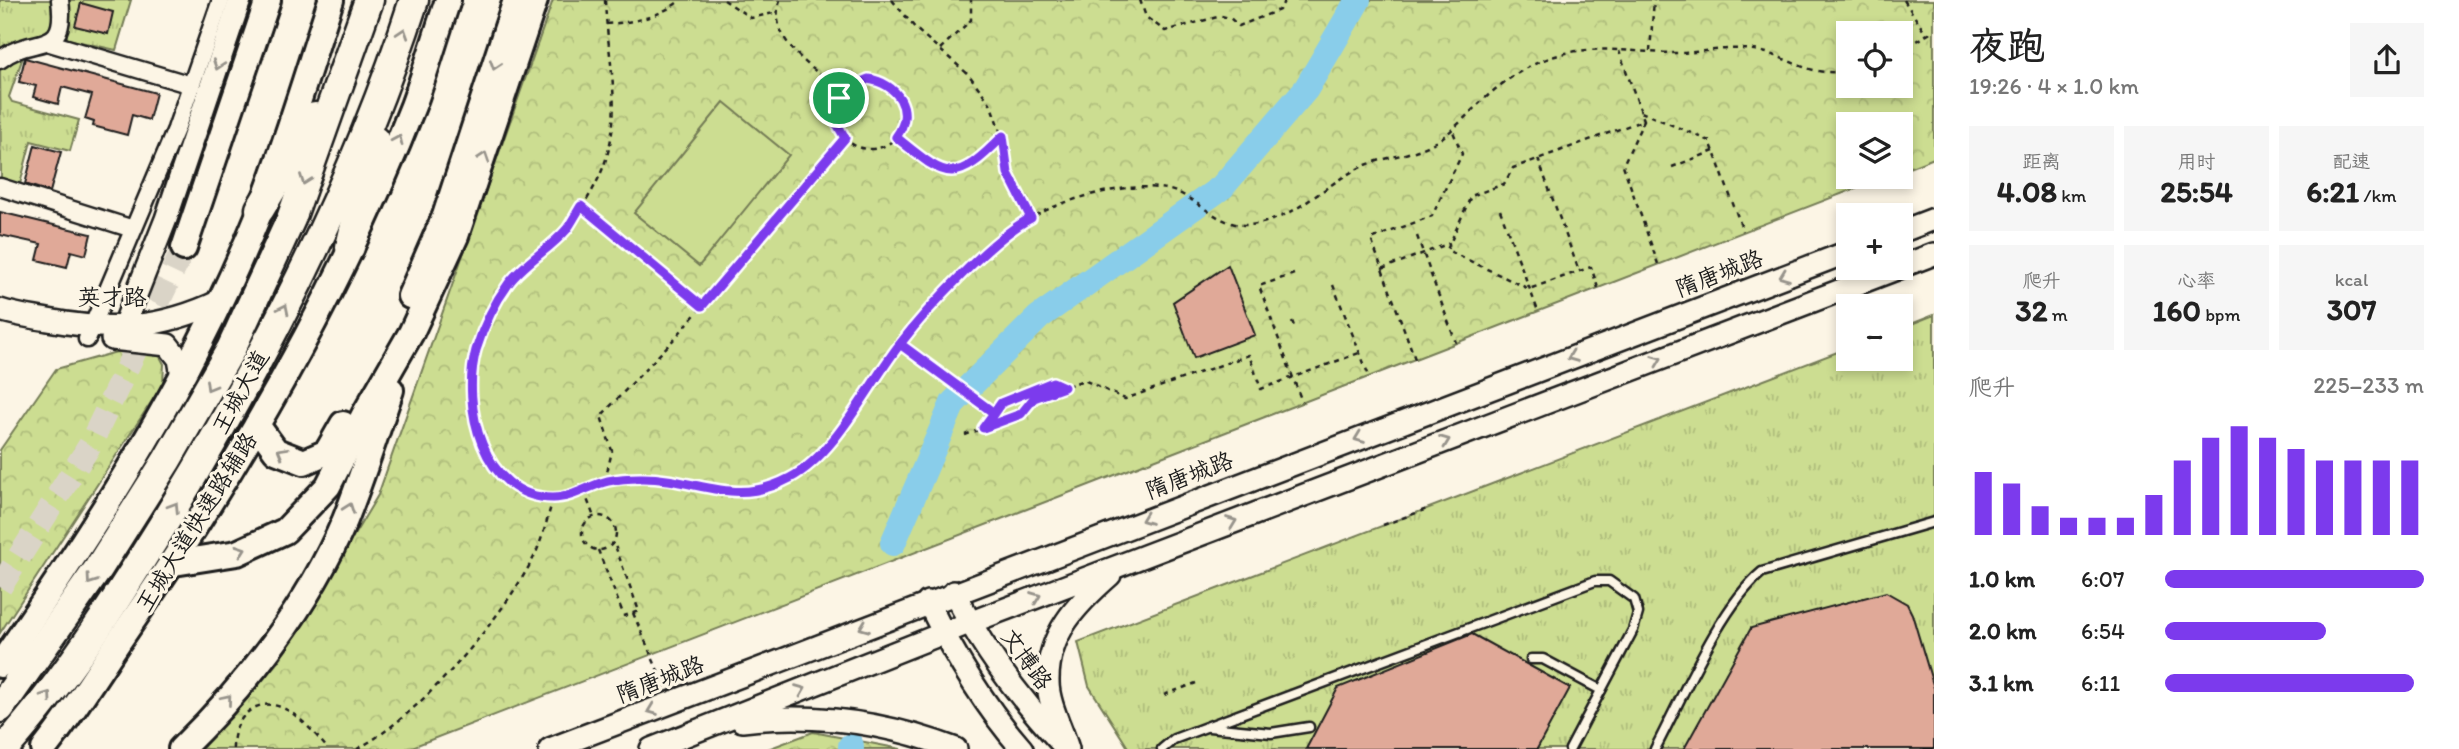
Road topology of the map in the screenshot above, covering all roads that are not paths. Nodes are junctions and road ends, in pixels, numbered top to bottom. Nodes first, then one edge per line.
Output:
1 (60, 0) edge
2 (221, 0) edge
3 (240, 0) edge
4 (268, 0) edge
5 (331, 0) edge
6 (369, 0) edge
7 (414, 0) edge
8 (447, 0) edge
9 (516, 0) edge
10 (535, 0) edge
11 (50, 43) junction
12 (352, 55) junction
13 (0, 60) edge
14 (392, 69) junction
15 (191, 85) junction
16 (0, 187) edge
17 (260, 209) junction
18 (1934, 219) edge
19 (1913, 227) edge
20 (133, 229) junction
21 (350, 247) junction
22 (184, 248) tunnel mouth
23 (1934, 254) edge
24 (1836, 257) edge
25 (1913, 262) edge
26 (1866, 280) edge
27 (220, 301) junction
28 (0, 310) edge
29 (0, 322) edge
30 (122, 332) junction
31 (411, 333) junction
32 (89, 334) junction
33 (181, 376) junction
34 (257, 425) junction
35 (1934, 522) edge
36 (174, 563) junction
37 (1123, 564) junction
38 (954, 592) junction
39 (928, 602) junction
40 (969, 623) junction
41 (943, 633) junction
42 (1531, 659) dead end
43 (0, 665) edge
44 (1601, 690) junction
45 (0, 708) edge
46 (715, 724) junction
47 (1206, 727) junction
48 (1309, 727) dead end
49 (4, 749) edge
50 (44, 749) edge
51 (181, 749) edge
52 (550, 749) edge
53 (651, 749) edge
54 (956, 749) edge
55 (1022, 749) edge
56 (1068, 749) edge
57 (1161, 749) edge
58 (1570, 749) edge
59 (1655, 749) edge

1 - 11 street
2 - 15 street
3 -> 30 main road
4 - 22 main road
5 - 17 main road
6 - 12 highway, 王城大道
14 -> 7 highway, 王城大道
21 -> 8 main road
9 -> 34 main road
31 -> 10 main road
11 - 13 street
11 - 15 street
12 - 17 highway
12 -> 45 highway, 王城大道
14 - 21 highway
49 -> 14 highway, 王城大道
15 - 20 street
16 - 20 street
17 - 27 main road
18 - 19 main road
20 - 32 street
21 - 34 main road, 王城大道快速路辅路
23 - 25 main road
24 -> 38 main road, 隋唐城路
37 -> 26 main road
27 - 30 main road, 英才路
27 - 33 main road
28 - 32 main road, 英才路
29 - 32 main road, 英才路
30 - 32 main road, 英才路
30 - 33 main road
36 -> 31 main road
51 -> 31 main road
33 - 43 main road
34 - 36 main road, 王城大道快速路辅路
35 - 59 lane
36 - 50 main road, 王城大道快速路辅路
40 -> 37 main road
37 - 56 main road
38 - 39 main road, 隋唐城路
38 - 40 main road, 文博路
39 - 41 main road
39 -> 52 main road, 隋唐城路
40 - 41 main road
40 - 56 main road, 文博路
46 -> 41 main road
41 - 55 main road
42 - 44 lane
44 - 47 lane
44 - 58 lane
46 - 53 main road
46 - 54 main road
47 - 48 lane
47 - 57 lane

